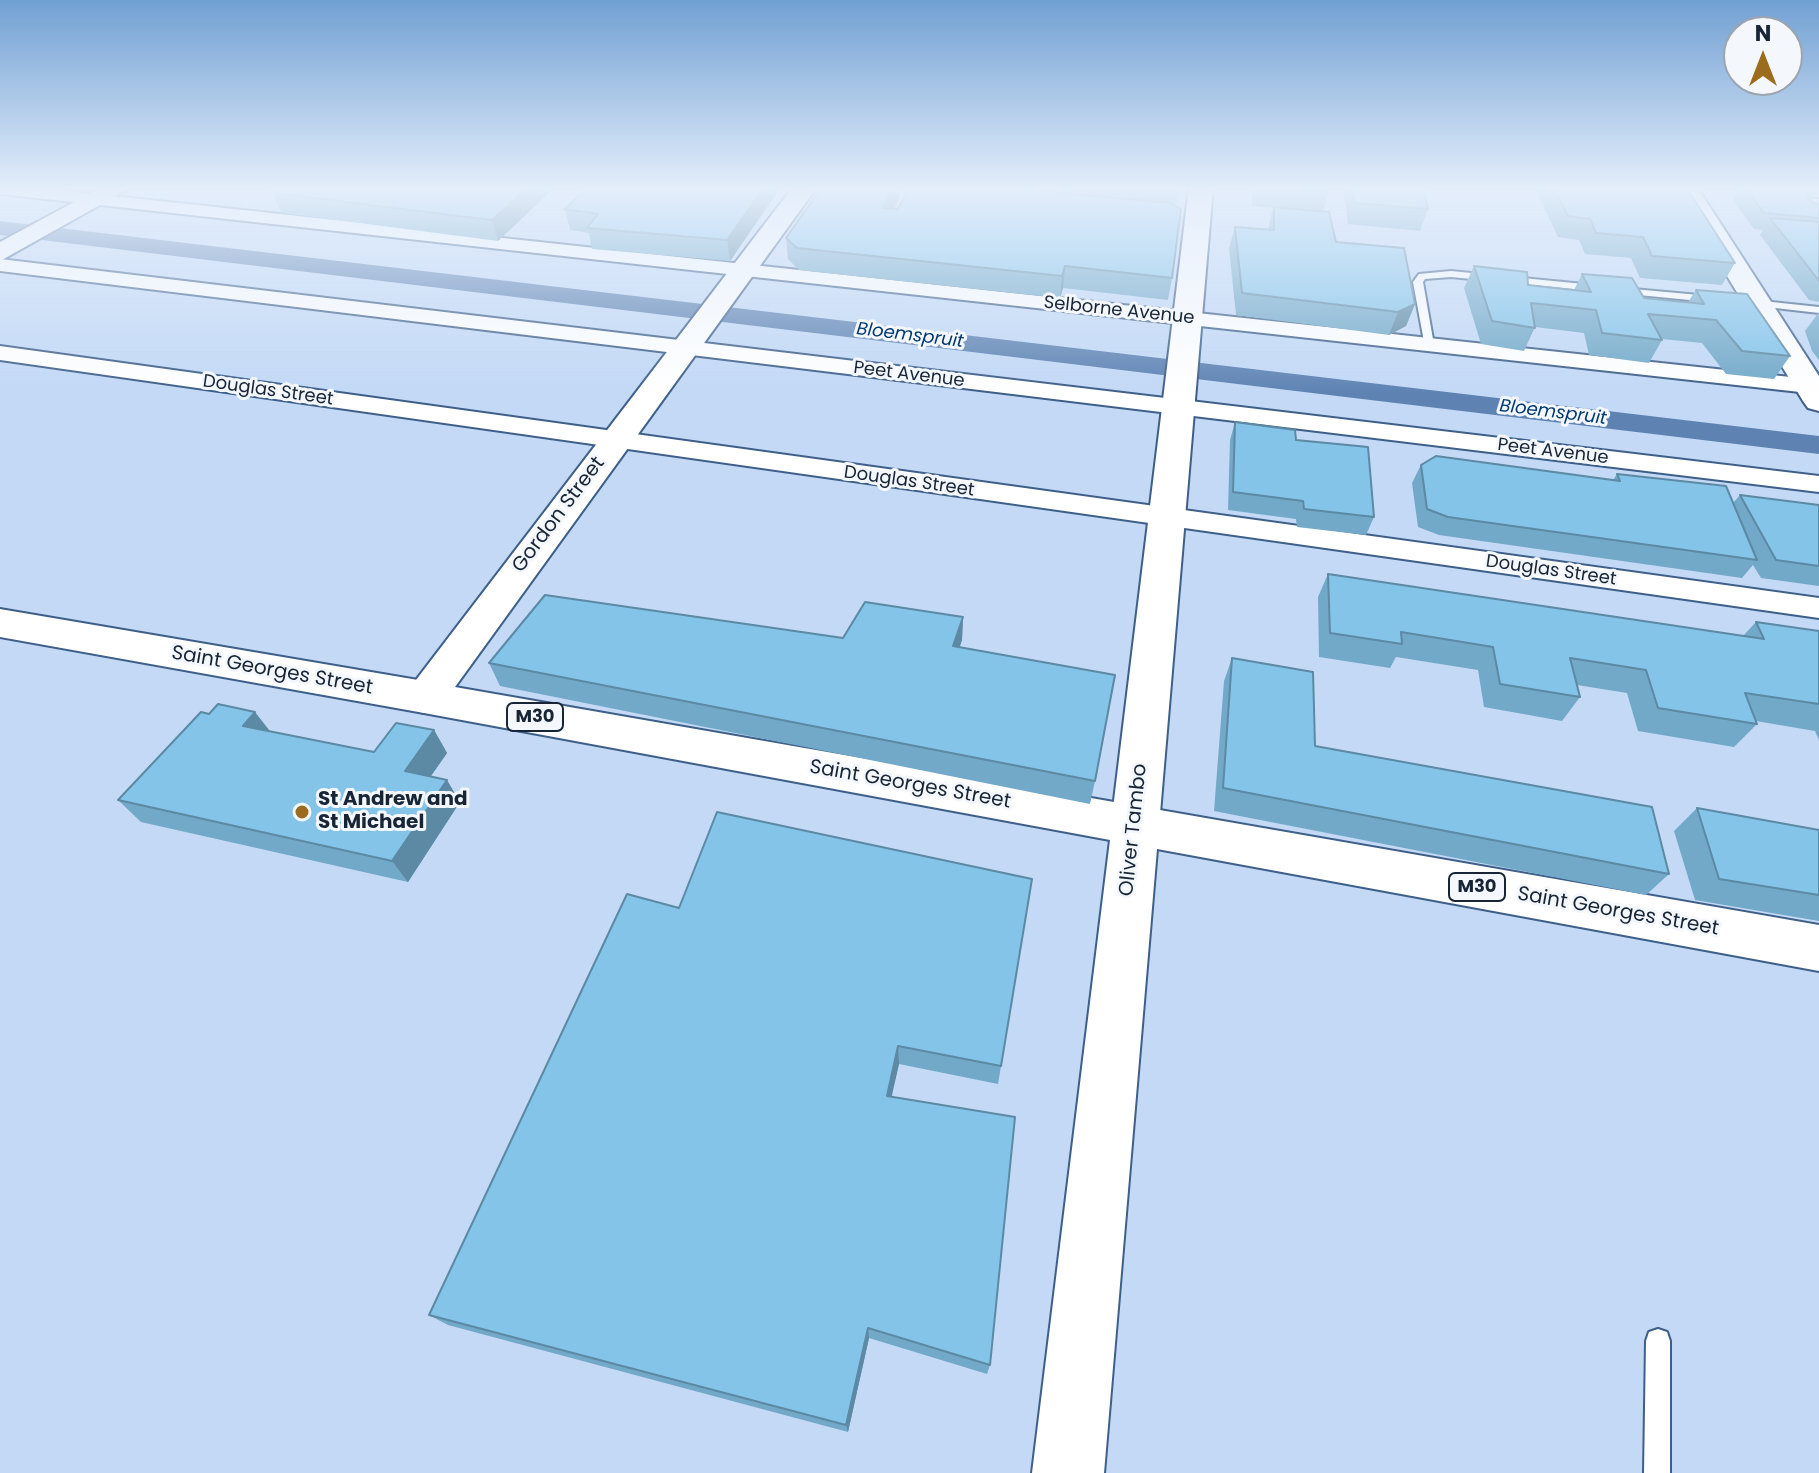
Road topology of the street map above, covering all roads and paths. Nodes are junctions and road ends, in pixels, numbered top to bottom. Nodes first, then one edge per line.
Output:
1 (9, 256) edge
2 (547, 256) edge
3 (755, 256) edge
4 (1191, 256) edge
5 (1722, 256) edge
6 (739, 277) junction
7 (1725, 301) edge
8 (1747, 303) junction
9 (1819, 310) edge
10 (1187, 326) junction
11 (690, 341) junction
12 (1429, 345) junction
13 (0, 353) edge
14 (1814, 394) edge
15 (1178, 400) junction
16 (614, 441) junction
17 (1819, 484) edge
18 (1165, 518) junction
19 (1819, 608) edge
20 (0, 623) edge
21 (424, 697) junction
22 (1135, 825) junction
23 (1819, 948) edge
24 (1658, 1341) dead end
25 (1068, 1473) edge
26 (1657, 1473) edge

1 - 11 street, Peet Avenue
2 - 6 street, Selborne Avenue
3 - 6 main road, Gordon Street
4 - 10 main road, Oliver Tambo
5 - 8 main road
6 - 10 street, Selborne Avenue
6 - 11 main road, Gordon Street
7 - 12 lane
8 - 9 lane
8 - 14 main road
10 - 12 street, Selborne Avenue
10 - 15 main road, Oliver Tambo
11 - 15 street, Peet Avenue
11 - 16 main road, Gordon Street
12 - 14 street, Selborne Avenue
13 - 16 street, Douglas Street
15 - 17 street, Peet Avenue
15 - 18 main road, Oliver Tambo
16 - 18 street, Douglas Street
16 - 21 main road, Gordon Street
18 - 19 street, Douglas Street
18 - 22 main road, Oliver Tambo
20 - 21 main road, Saint Georges Street
21 - 22 main road, Saint Georges Street / M30
22 - 23 main road, Saint Georges Street / M30
22 - 25 main road, Oliver Tambo
24 - 26 lane

